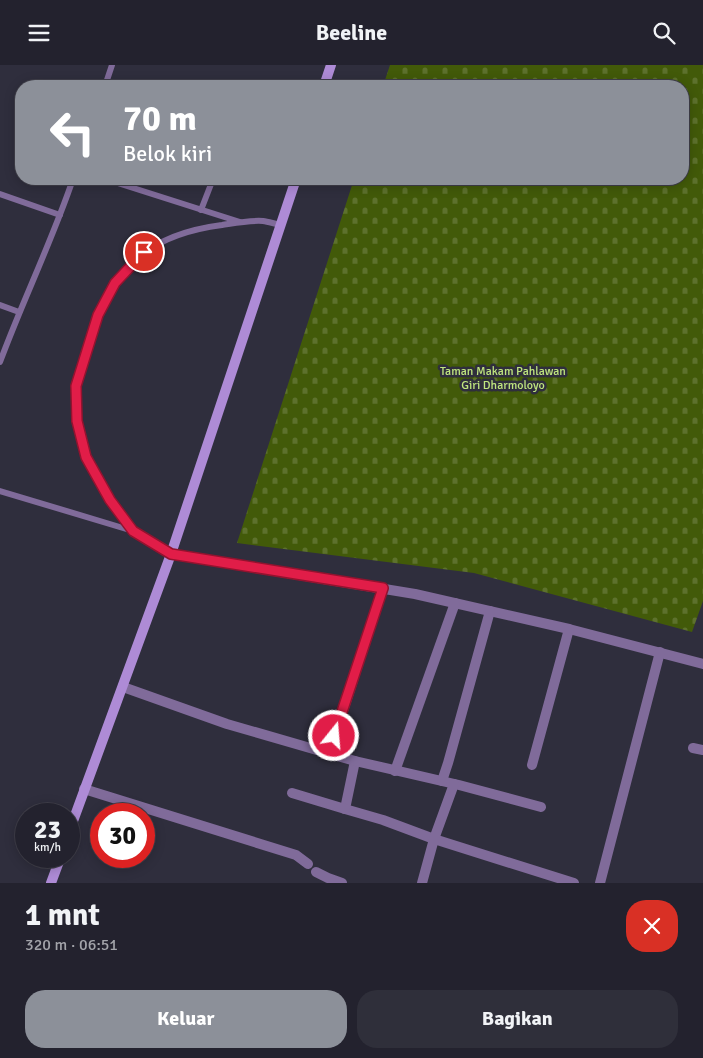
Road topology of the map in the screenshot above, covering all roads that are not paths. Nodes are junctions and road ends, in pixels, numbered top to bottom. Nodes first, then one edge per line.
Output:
1 (112, 65) edge
2 (331, 65) edge
3 (107, 80) edge
4 (326, 80) edge
5 (71, 185) edge
6 (124, 185) edge
7 (211, 185) edge
8 (294, 185) edge
9 (0, 194) edge
10 (201, 210) junction
11 (60, 215) junction
12 (242, 223) junction
13 (282, 225) junction
14 (0, 305) edge
15 (18, 312) junction
16 (0, 362) edge
17 (0, 491) edge
18 (133, 531) junction
19 (171, 554) junction
20 (383, 588) junction
21 (455, 603) junction
22 (490, 611) junction
23 (569, 629) junction
24 (660, 652) junction
25 (703, 663) edge
26 (123, 687) junction
27 (329, 754) junction
28 (355, 761) junction
29 (532, 765) dead end
30 (396, 771) junction
31 (442, 781) junction
32 (454, 784) junction
33 (84, 789) junction
34 (292, 793) dead end
35 (79, 803) edge
36 (541, 807) dead end
37 (344, 809) junction
38 (434, 839) junction
39 (308, 864) dead end
40 (56, 868) edge
41 (316, 872) dead end
42 (51, 883) edge
43 (342, 883) edge
44 (422, 883) edge
45 (574, 883) edge
46 (600, 883) edge

1 - 3 lane
2 - 4 main road
5 - 11 lane
6 - 10 lane
7 - 10 lane
8 - 13 main road
9 - 11 lane
10 - 12 lane
11 - 15 lane
12 - 13 lane
12 - 18 lane
13 - 19 main road
14 - 15 lane
15 - 16 lane
17 - 18 lane
18 - 19 lane
19 - 20 street
19 - 26 main road
20 - 21 street
20 - 27 street
21 - 22 street
21 - 30 street
22 - 23 street
22 - 31 street
23 - 24 street
23 - 29 street
24 - 25 street
24 - 46 street
26 - 27 street
26 - 33 main road
27 - 28 street
28 - 30 street
28 - 37 street
30 - 31 street
31 - 32 street
32 - 36 street
32 - 38 street
33 - 35 main road
33 - 39 street
34 - 37 street
37 - 38 street
38 - 44 street
38 - 45 street
40 - 42 main road
41 - 43 street

